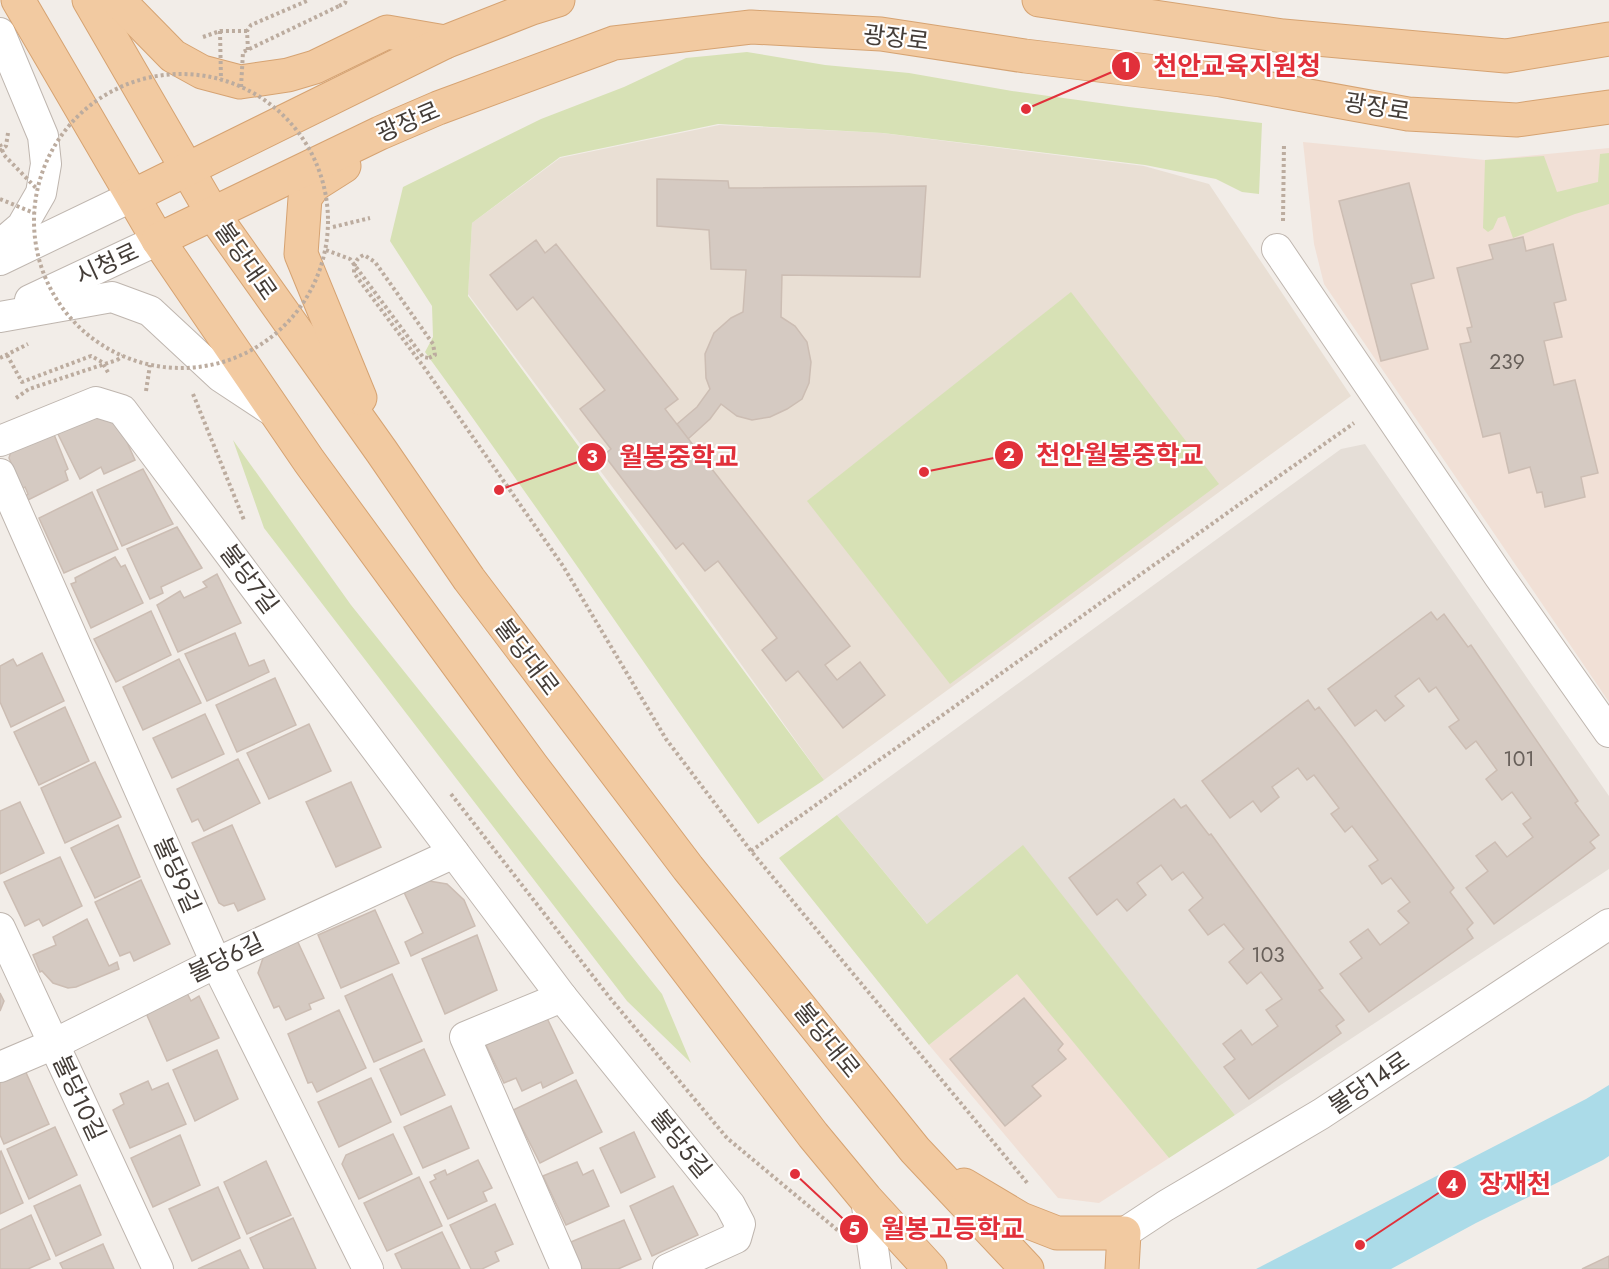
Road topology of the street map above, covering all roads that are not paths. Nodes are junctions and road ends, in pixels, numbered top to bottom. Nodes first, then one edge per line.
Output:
1 (18, 0) edge
2 (89, 0) edge
3 (118, 0) edge
4 (558, 0) edge
5 (1039, 0) edge
6 (0, 33) edge
7 (1609, 39) edge
8 (445, 42) junction
9 (1609, 107) edge
10 (380, 133) junction
11 (186, 170) junction
12 (133, 196) junction
13 (213, 214) junction
14 (1280, 238) road end
15 (158, 240) junction
16 (0, 245) edge
17 (0, 260) edge
18 (0, 316) edge
19 (277, 414) junction
20 (0, 441) edge
21 (382, 452) junction
22 (0, 474) edge
23 (1609, 732) edge
24 (454, 853) junction
25 (1609, 924) edge
26 (0, 928) edge
27 (216, 963) junction
28 (562, 997) junction
29 (54, 1044) junction
30 (0, 1067) edge
31 (930, 1166) junction
32 (866, 1199) junction
33 (1124, 1233) junction
34 (158, 1269) edge
35 (368, 1269) edge
36 (566, 1269) edge
37 (669, 1269) edge
38 (876, 1269) edge
39 (930, 1269) edge
40 (1027, 1269) edge
41 (1122, 1269) edge

1 - 12 main road
2 - 11 main road, 불당대로
3 - 8 main road
4 - 8 main road
5 - 7 main road
6 - 16 street
8 - 11 main road
9 - 10 main road, 광장로
10 - 13 main road, 광장로
10 - 21 main road
11 - 12 main road
11 - 13 main road, 불당대로
12 - 15 main road
12 - 17 street, 시청로
13 - 15 main road, 시청로
13 - 21 main road, 불당대로
14 - 23 street
15 - 18 street, 시청로
15 - 19 main road
18 - 19 street
19 - 32 main road
20 - 24 street, 불당7길
21 - 31 main road, 불당대로
22 - 27 street, 불당9길
24 - 27 street, 불당6길
24 - 28 street, 불당5길
25 - 33 street, 불당14로
26 - 29 street, 불당10길
27 - 29 street, 불당6길
27 - 35 street, 불당9길
28 - 36 street
28 - 37 street, 불당5길
29 - 30 street, 불당6길
29 - 34 street, 불당10길
31 - 33 main road
31 - 40 main road, 불당대로
32 - 38 street
32 - 39 main road
33 - 41 main road

